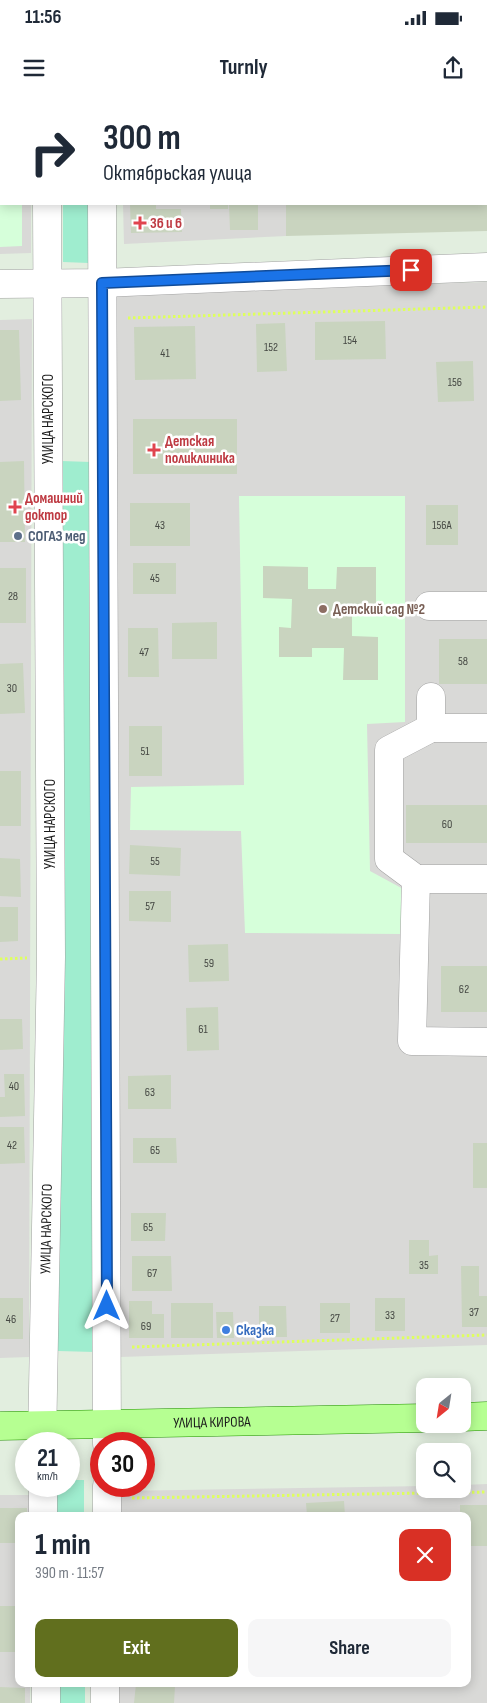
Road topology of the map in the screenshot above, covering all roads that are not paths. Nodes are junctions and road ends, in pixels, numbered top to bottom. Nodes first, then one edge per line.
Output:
1 (47, 205) edge
2 (102, 205) edge
3 (487, 267) edge
4 (102, 283) junction
5 (0, 284) edge
6 (48, 284) junction
7 (429, 606) dead end
8 (487, 606) edge
9 (430, 697) dead end
10 (431, 728) junction
11 (487, 728) edge
12 (416, 879) junction
13 (487, 879) edge
14 (487, 1042) edge
15 (487, 1416) edge
16 (471, 1417) edge
17 (416, 1418) edge
18 (0, 1426) edge
19 (28, 1432) edge
20 (42, 1432) edge
21 (107, 1432) edge
22 (147, 1432) edge
23 (43, 1497) edge
24 (43, 1512) edge
25 (46, 1687) edge
26 (105, 1687) edge
27 (46, 1703) edge
28 (105, 1703) edge

1 - 6 street, УЛИЦА НАРСКОГО
2 - 4 street
3 - 4 street
4 - 6 street
4 - 21 street
5 - 6 street
6 - 20 street, УЛИЦА НАРСКОГО
7 - 8 street
9 - 10 street
10 - 11 street
10 - 12 street
12 - 13 street
12 - 14 street
15 - 16 main road
17 - 22 main road, УЛИЦА КИРОВА
18 - 19 main road, УЛИЦА КИРОВА
23 - 24 street
25 - 27 street
26 - 28 street

